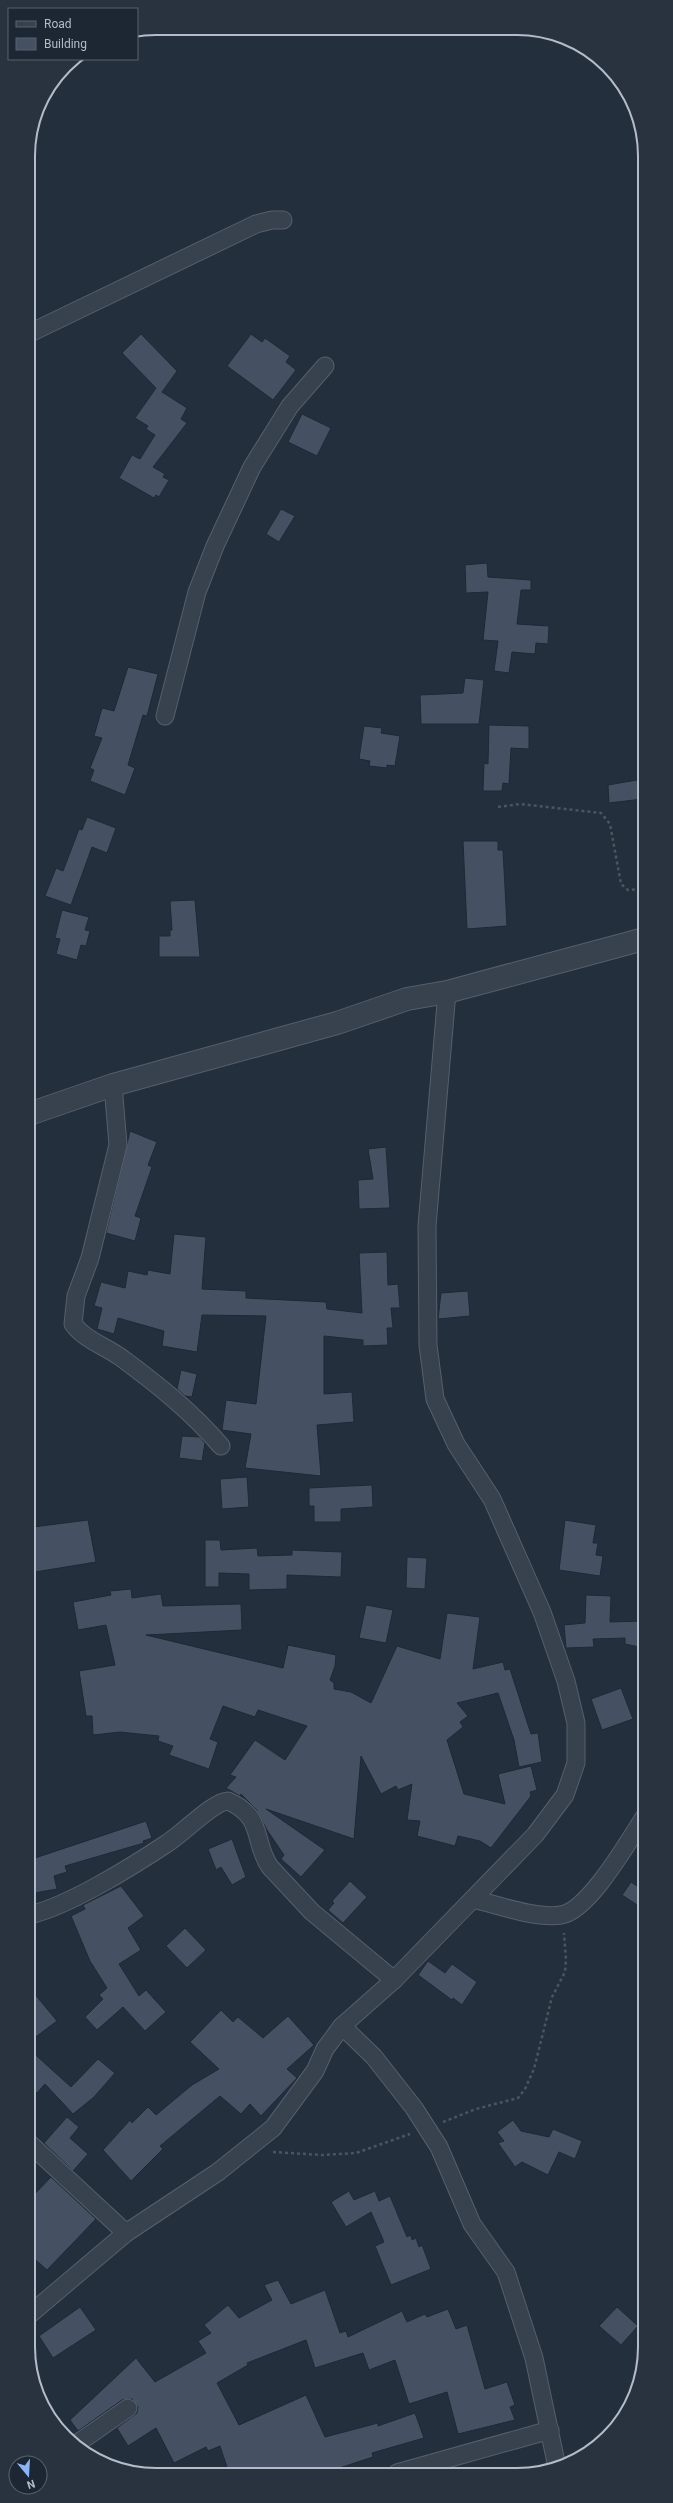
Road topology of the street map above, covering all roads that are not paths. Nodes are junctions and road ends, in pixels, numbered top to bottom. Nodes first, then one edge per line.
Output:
1 (283, 220) dead end
2 (35, 331) edge
3 (325, 366) dead end
4 (165, 716) dead end
5 (638, 941) edge
6 (447, 992) junction
7 (113, 1085) junction
8 (35, 1112) edge
9 (221, 1446) dead end
10 (638, 1825) edge
11 (473, 1899) junction
12 (35, 1913) edge
13 (394, 1980) junction
14 (342, 2026) junction
15 (35, 2149) edge
16 (126, 2233) junction
17 (35, 2310) edge
18 (128, 2408) dead end
19 (550, 2430) junction
20 (80, 2441) edge
21 (556, 2462) edge
22 (415, 2468) edge

1 - 2 street
3 - 4 street
5 - 6 street
6 - 7 street
6 - 11 street
7 - 8 street
7 - 9 street
10 - 11 street
11 - 13 street
12 - 13 street
13 - 14 street
14 - 16 street
14 - 19 street
15 - 16 street
16 - 17 street
18 - 20 street
19 - 21 street
19 - 22 street

